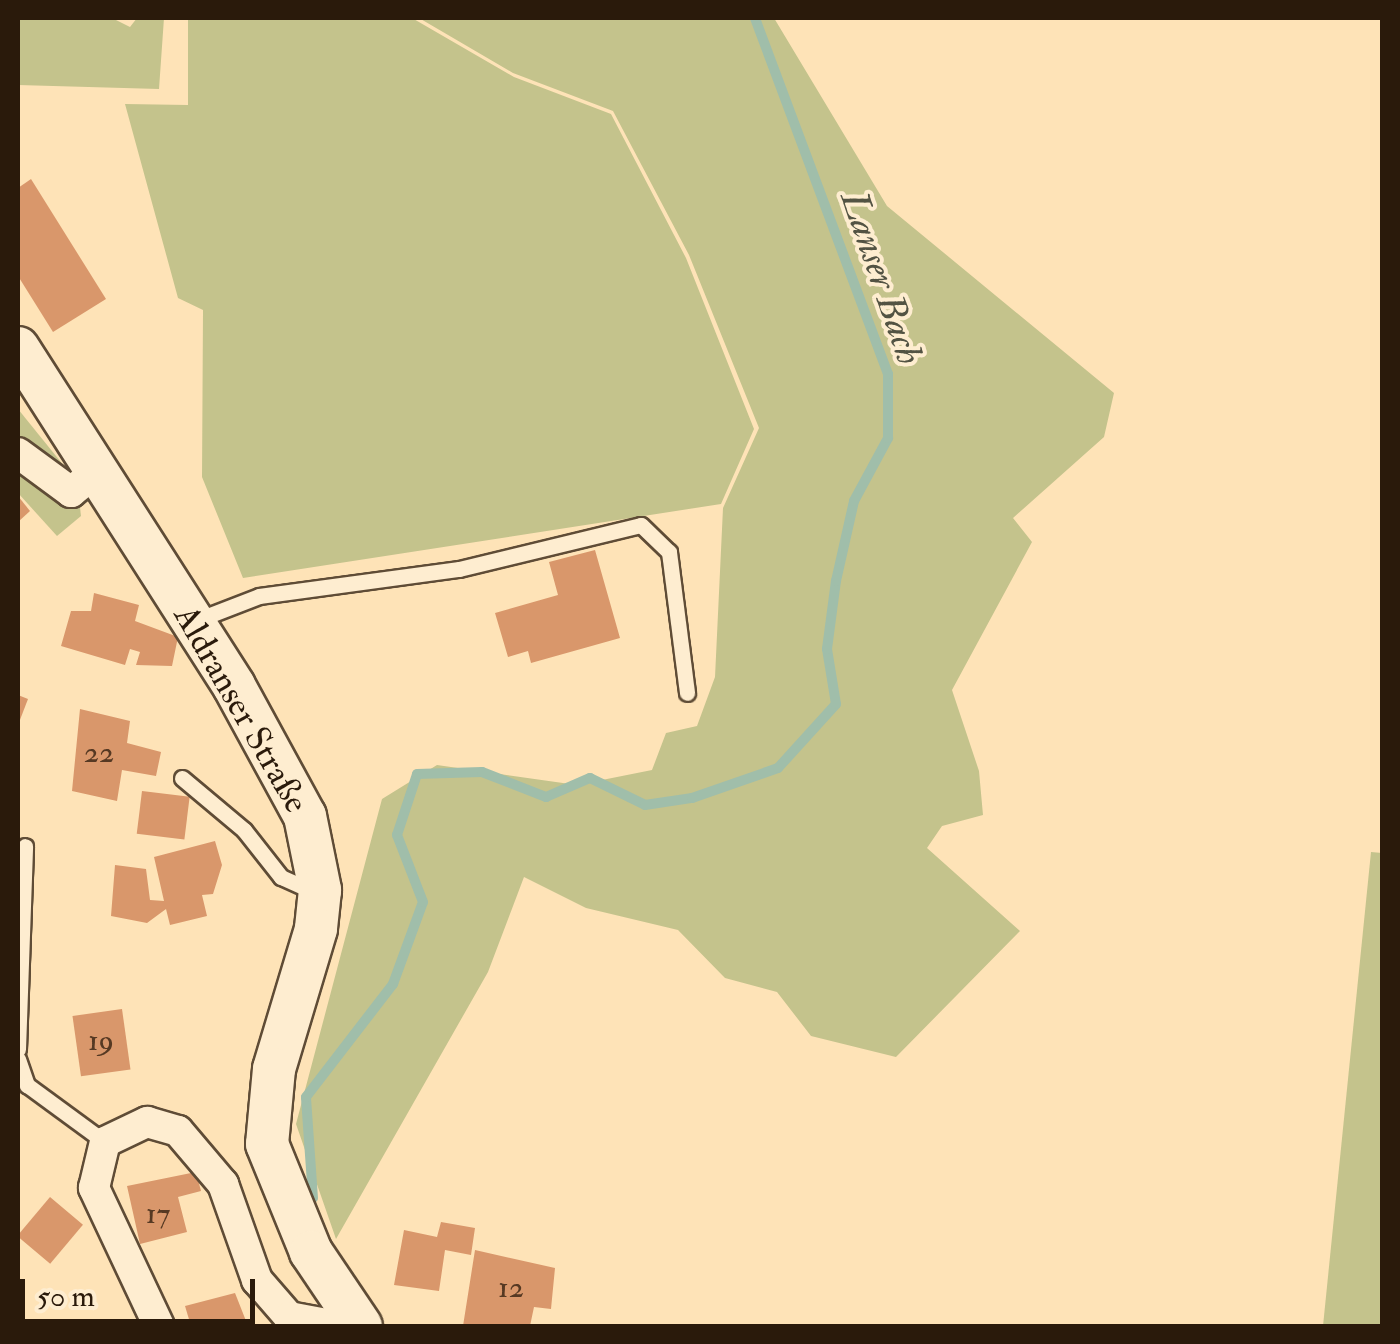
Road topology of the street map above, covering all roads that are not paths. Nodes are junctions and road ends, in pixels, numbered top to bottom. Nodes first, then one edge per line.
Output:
1 (18, 348) edge
2 (18, 452) edge
3 (97, 472) junction
4 (193, 622) junction
5 (687, 693) dead end
6 (182, 778) dead end
7 (25, 846) dead end
8 (319, 893) junction
9 (18, 1049) edge
10 (18, 1059) edge
11 (105, 1142) junction
12 (158, 1326) edge
13 (343, 1326) edge

1 - 3 main road, Aldranser Straße
2 - 3 street
3 - 4 main road, Aldranser Straße
4 - 5 lane
4 - 8 main road, Aldranser Straße
6 - 8 lane
7 - 9 lane
8 - 13 main road, Aldranser Straße
10 - 11 lane
11 - 12 street
11 - 13 street

